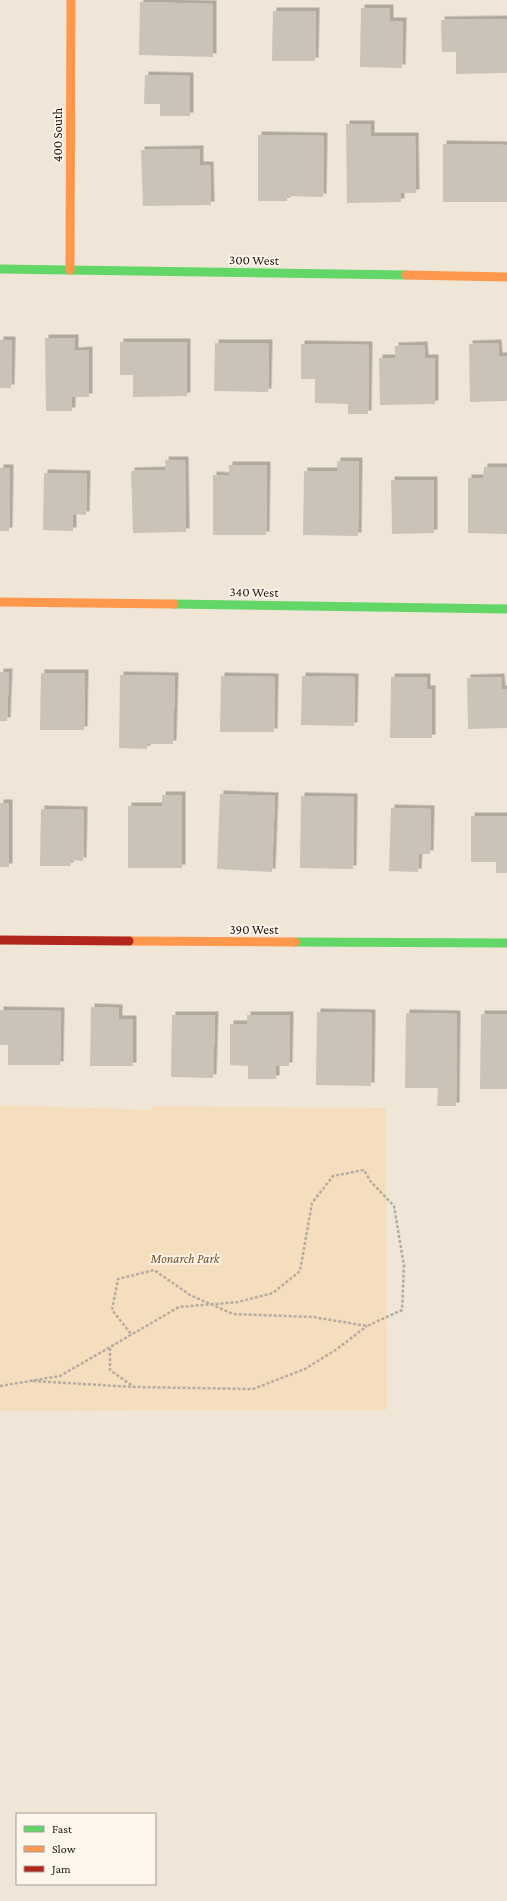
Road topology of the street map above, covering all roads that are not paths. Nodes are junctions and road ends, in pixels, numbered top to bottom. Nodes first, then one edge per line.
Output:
1 (71, 0) edge
2 (0, 269) edge
3 (70, 270) junction
4 (507, 277) edge
5 (0, 602) edge
6 (507, 609) edge
7 (0, 940) edge
8 (507, 943) edge

1 - 3 street, 400 South
2 - 3 street, 300 West
3 - 4 street, 300 West
5 - 6 street, 340 West
7 - 8 street, 390 West

